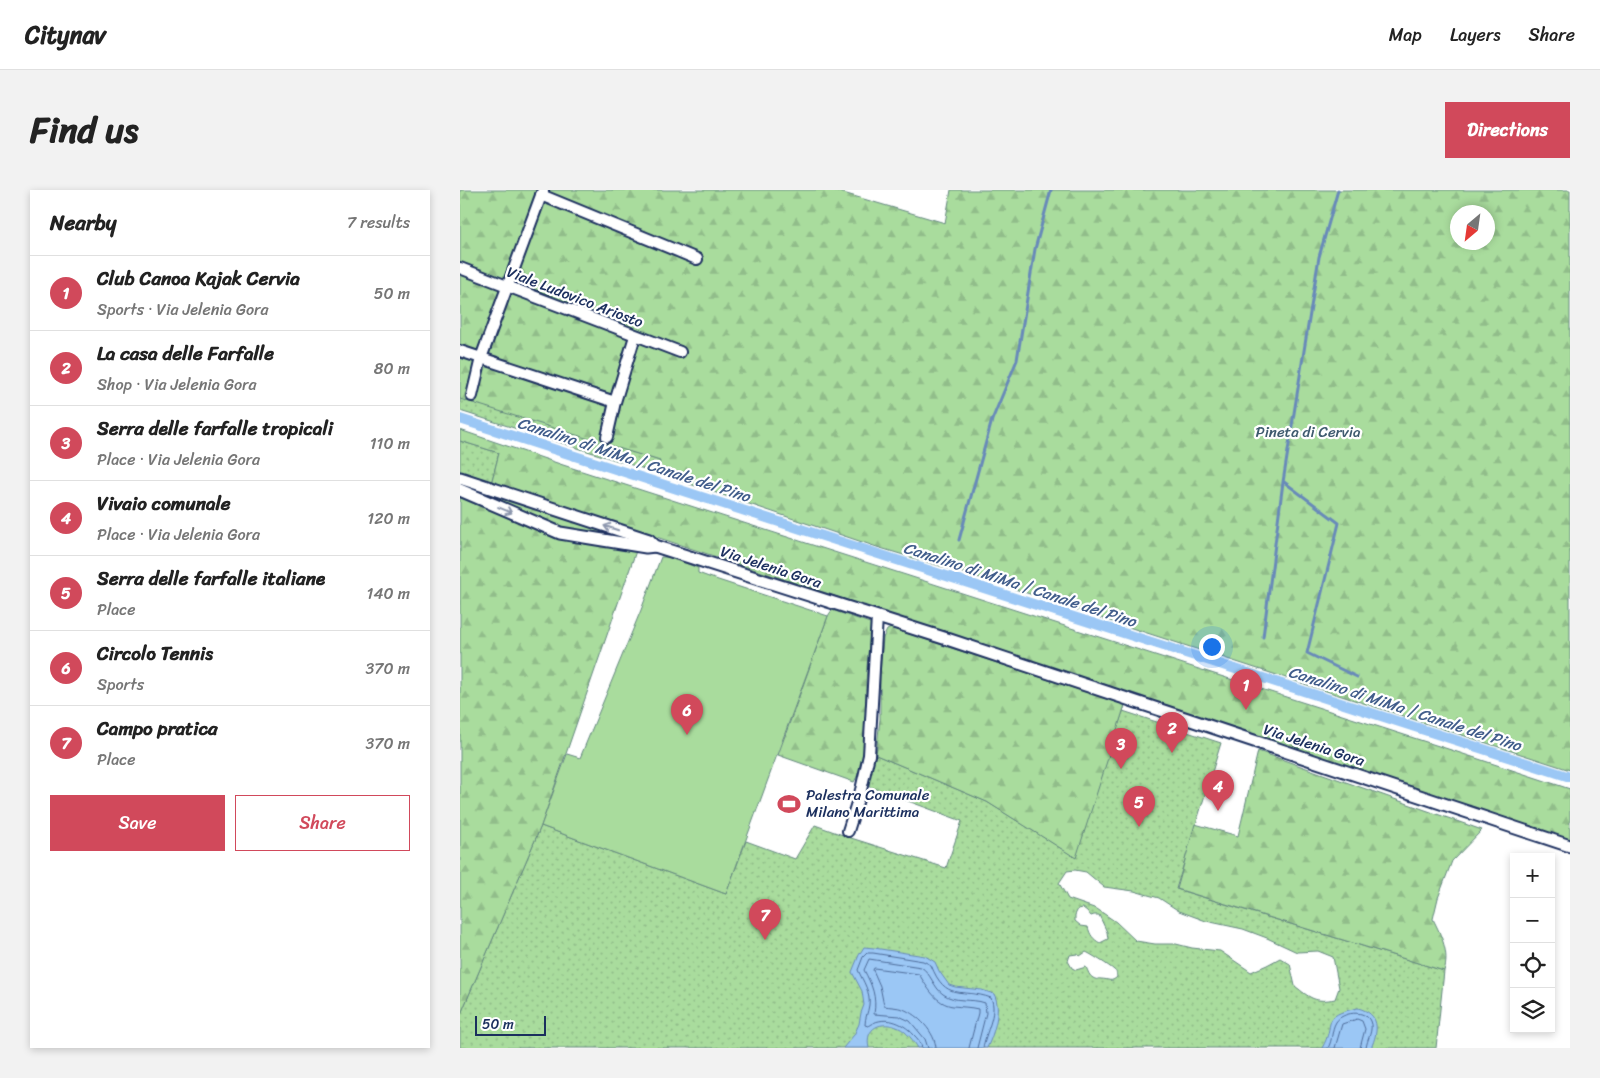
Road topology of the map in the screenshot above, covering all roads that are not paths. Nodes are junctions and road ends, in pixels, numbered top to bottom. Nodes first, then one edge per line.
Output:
1 (542, 193) edge
2 (697, 259) dead end
3 (460, 268) edge
4 (506, 287) junction
5 (635, 336) junction
6 (460, 351) edge
7 (680, 352) dead end
8 (481, 358) junction
9 (472, 396) dead end
10 (615, 402) junction
11 (607, 438) dead end
12 (460, 478) edge
13 (460, 490) edge
14 (656, 546) junction
15 (877, 617) junction
16 (848, 831) dead end
17 (1570, 846) edge

1 - 2 street
1 - 4 street
3 - 4 street, Viale Ludovico Ariosto
4 - 5 street, Viale Ludovico Ariosto
4 - 8 street
5 - 7 street, Viale Ludovico Ariosto
5 - 10 street
6 - 8 street
8 - 9 street
8 - 10 street
10 - 11 street
14 -> 12 street, Via Jelenia Gora
13 -> 14 street, Via Jelenia Gora
14 - 15 street, Via Jelenia Gora
15 - 16 street
15 - 17 street, Via Jelenia Gora

